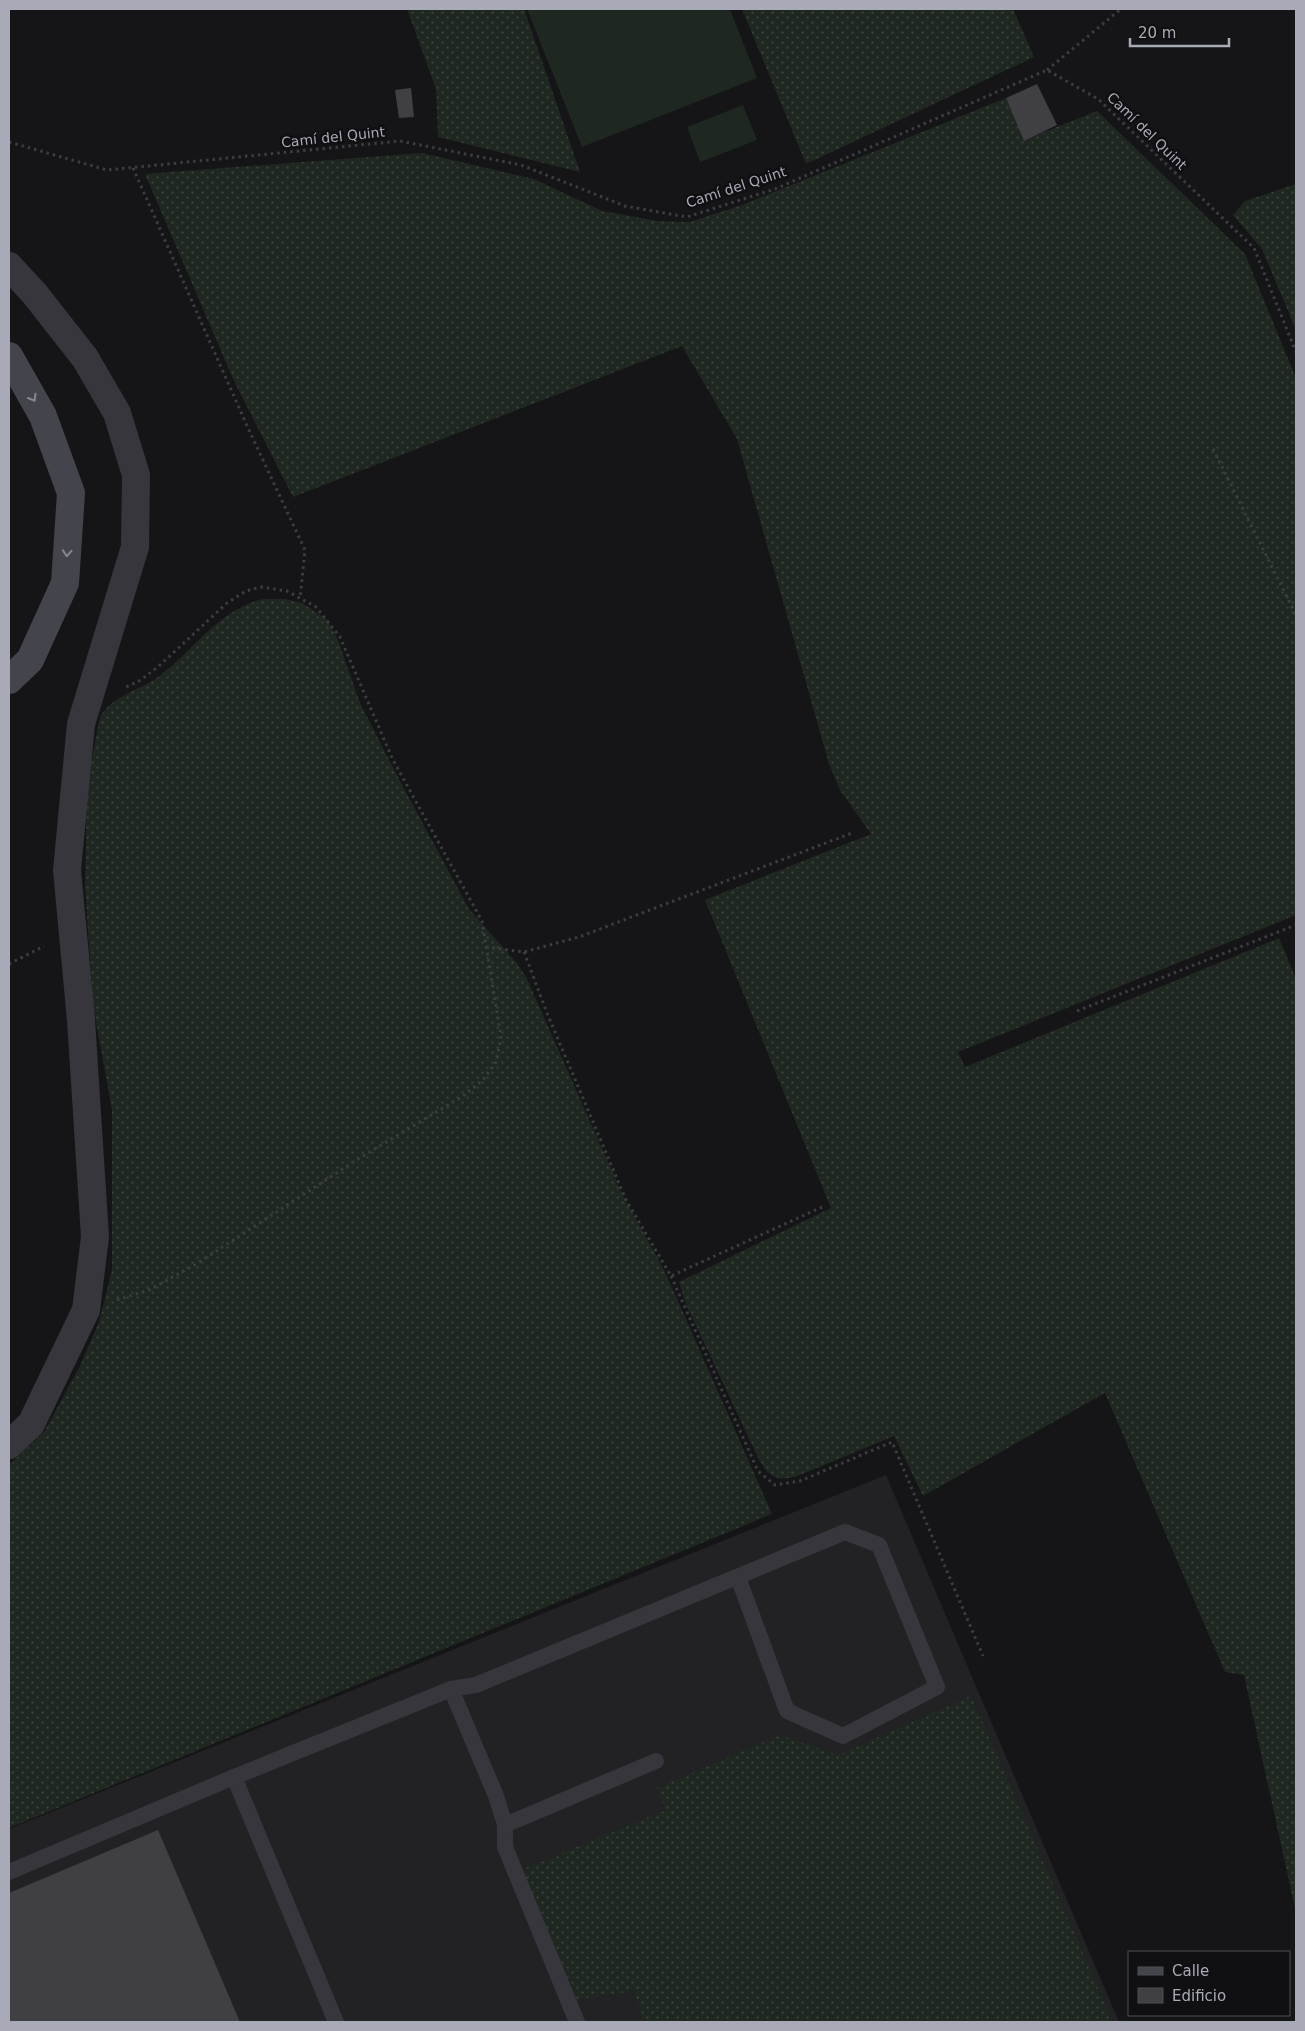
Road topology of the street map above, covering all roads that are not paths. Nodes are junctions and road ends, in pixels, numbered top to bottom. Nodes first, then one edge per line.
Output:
1 (9, 266) edge
2 (9, 356) edge
3 (9, 680) edge
4 (9, 1445) edge
5 (738, 1577) junction
6 (450, 1689) junction
7 (656, 1761) dead end
8 (234, 1777) junction
9 (505, 1825) junction
10 (9, 1872) edge
11 (336, 2022) edge
12 (577, 2022) edge

1 - 4 street
2 -> 3 main road
5 - 5 lane
5 - 6 lane
6 - 8 lane
6 - 9 lane
7 - 9 lane
8 - 10 lane
8 - 11 lane
9 - 12 lane

